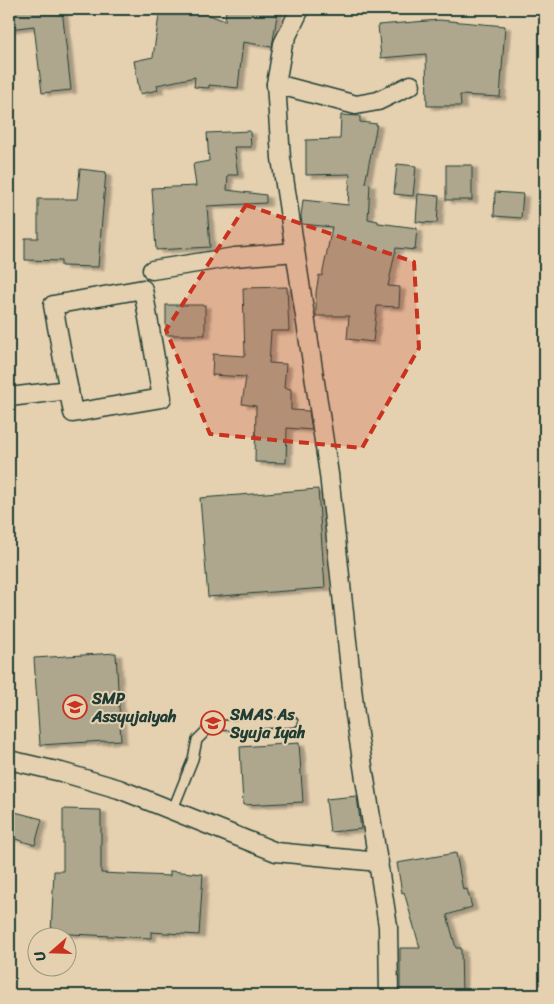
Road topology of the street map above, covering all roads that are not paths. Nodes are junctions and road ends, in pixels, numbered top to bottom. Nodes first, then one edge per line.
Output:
1 (300, 9) edge
2 (276, 84) junction
3 (411, 85) dead end
4 (295, 252) junction
5 (152, 270) dead end
6 (69, 390) junction
7 (9, 397) edge
8 (293, 722) dead end
9 (9, 760) edge
10 (172, 809) junction
11 (379, 862) junction
12 (389, 995) edge

1 - 2 street
2 - 3 street
2 - 4 street
4 - 5 street
4 - 11 street
6 - 6 street
6 - 7 street
8 - 10 lane
9 - 10 street
10 - 11 street
11 - 12 street

